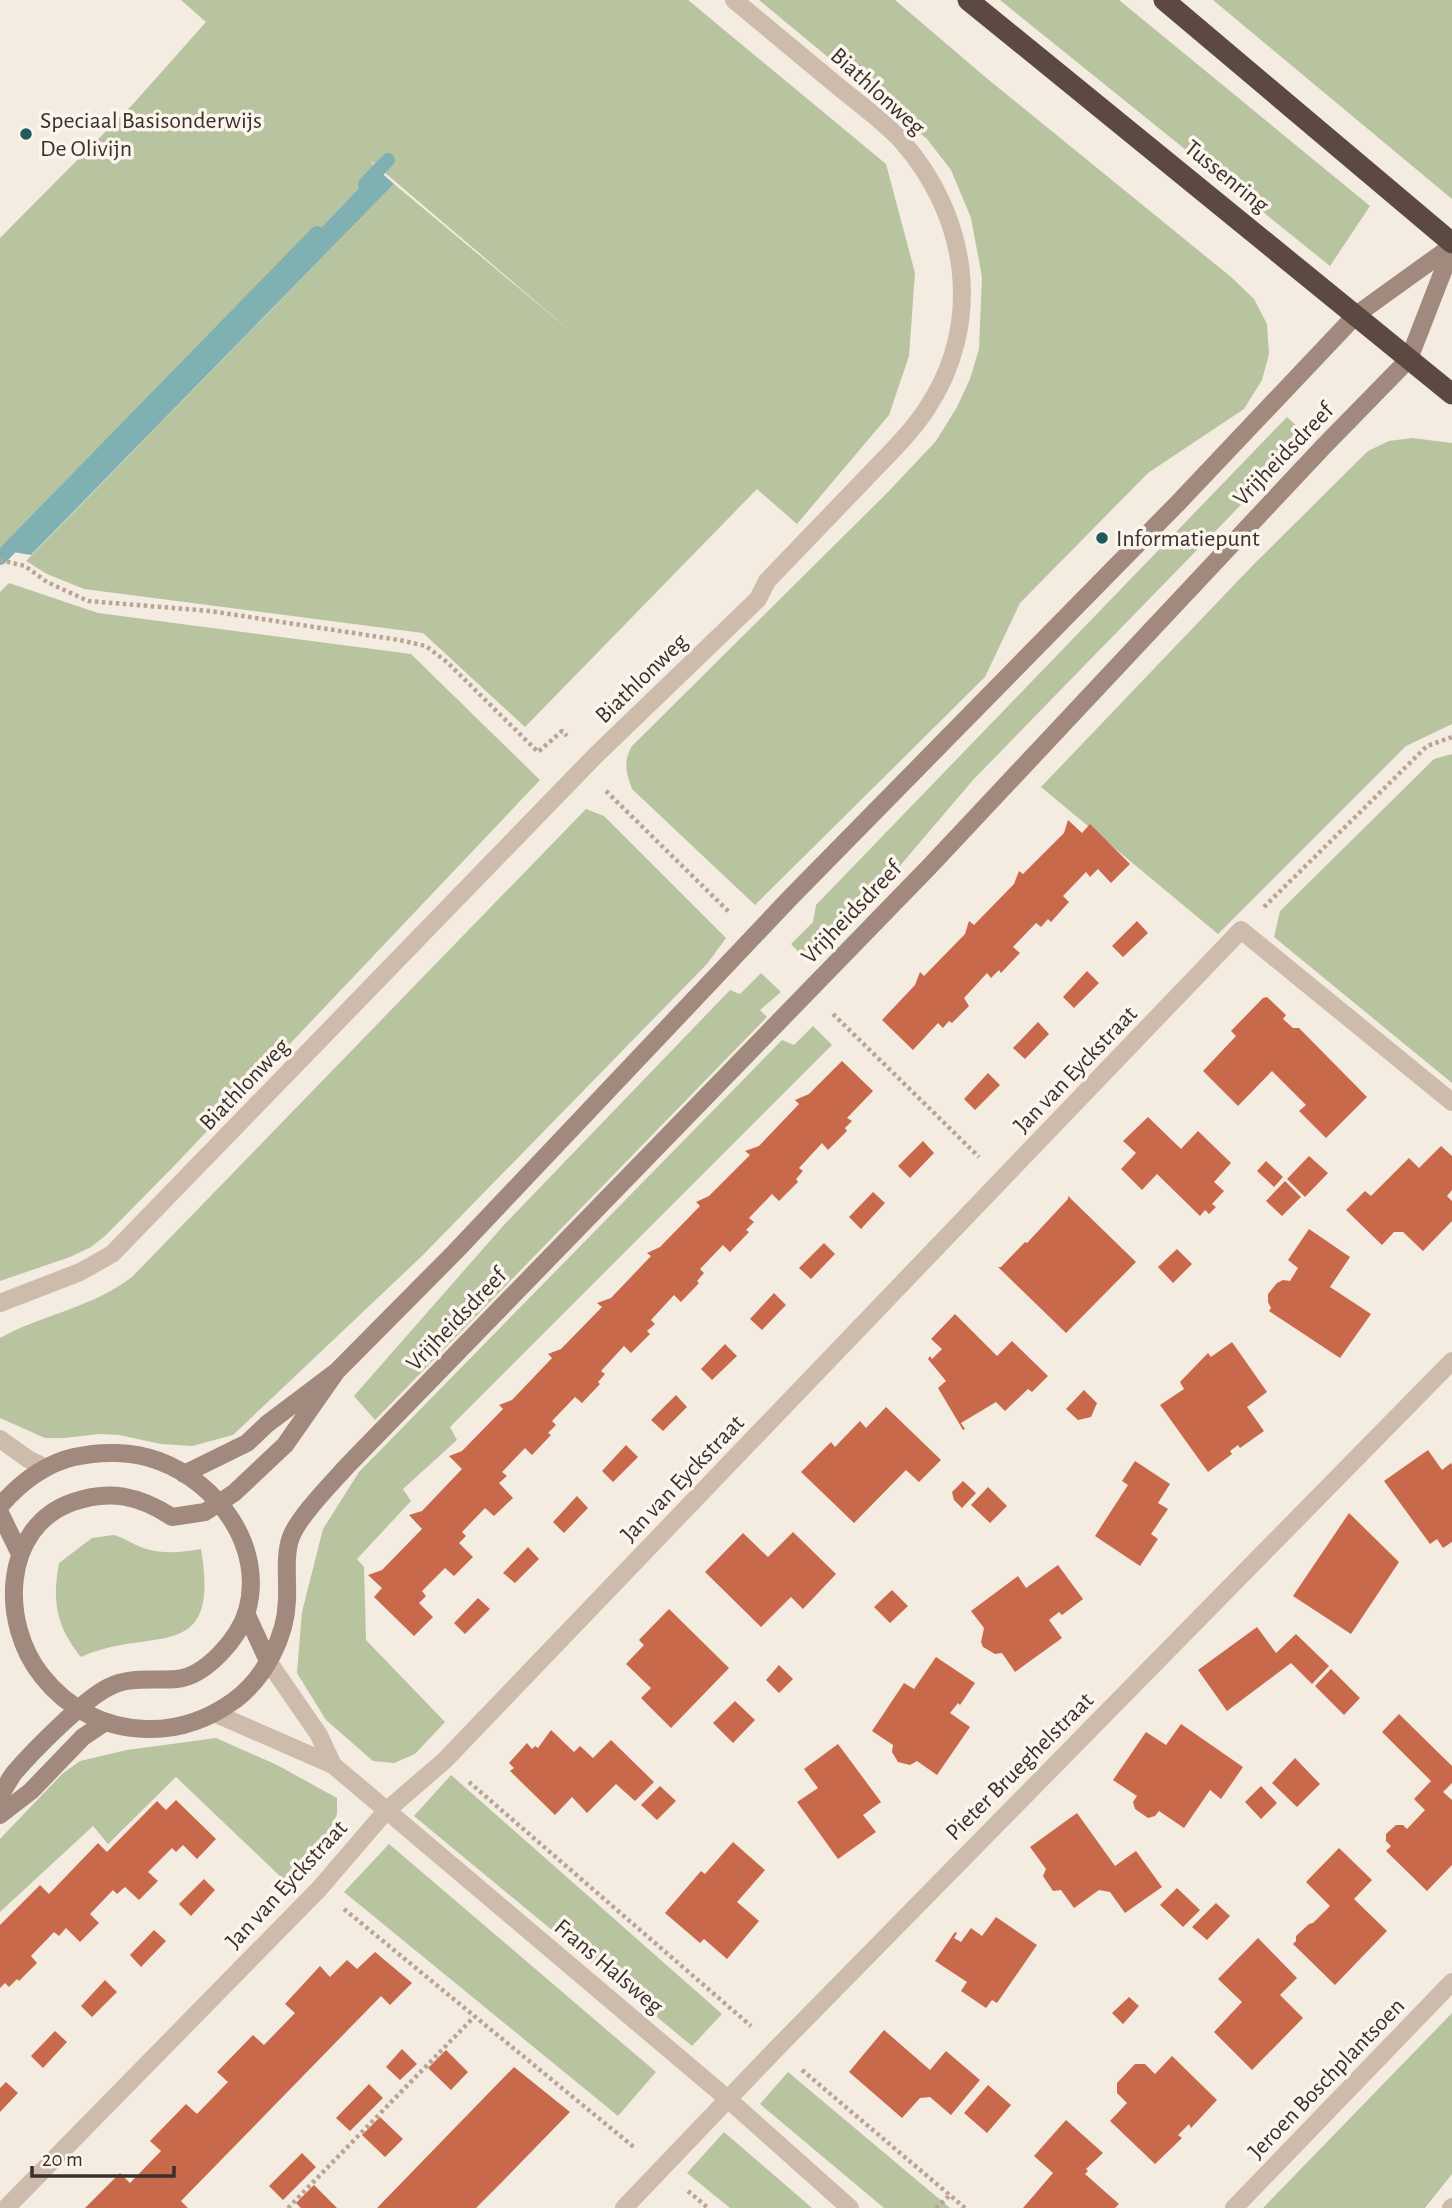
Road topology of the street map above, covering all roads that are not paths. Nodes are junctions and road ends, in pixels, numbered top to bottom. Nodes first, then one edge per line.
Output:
1 (734, 0) edge
2 (968, 0) edge
3 (1164, 0) edge
4 (1452, 246) edge
5 (1356, 315) junction
6 (1409, 359) junction
7 (1452, 394) edge
8 (1452, 1102) edge
9 (0, 1303) edge
10 (1452, 1361) edge
11 (336, 1372) junction
12 (0, 1439) edge
13 (46, 1468) junction
14 (184, 1474) junction
15 (220, 1504) junction
16 (0, 1506) edge
17 (0, 1513) edge
18 (19, 1552) junction
19 (246, 1614) junction
20 (268, 1661) junction
21 (79, 1709) junction
22 (214, 1713) junction
23 (104, 1723) junction
24 (333, 1765) junction
25 (0, 1795) edge
26 (386, 1811) junction
27 (0, 1815) edge
28 (1452, 1982) edge
29 (729, 2100) junction
30 (6, 2208) edge
31 (624, 2208) edge
32 (850, 2208) edge
33 (1234, 2208) edge

1 - 9 street, Biathlonweg
2 - 5 highway, Tussenring
3 - 4 highway
4 - 5 main road, Vrijheidsdreef
4 - 6 main road, Vrijheidsdreef
5 - 6 highway, Tussenring
5 - 11 main road, Vrijheidsdreef
6 - 7 highway, Tussenring
6 - 20 main road, Vrijheidsdreef
8 - 26 street, Jan van Eyckstraat
10 - 29 street, Pieter Brueghelstraat
11 - 14 main road, Vrijheidsdreef
11 - 15 main road, Vrijheidsdreef
12 - 13 street
13 - 14 main road
13 - 16 main road
14 - 15 main road
15 - 18 main road
15 - 19 main road
17 - 18 main road
18 - 21 main road
19 - 20 main road
19 - 21 main road
20 - 22 main road, Vrijheidsdreef
20 - 24 street, Frans Halsweg
21 - 23 main road, Vrijheidsdreef
21 - 25 main road
22 - 23 main road, Vrijheidsdreef
22 - 24 street, Frans Halsweg
23 - 27 main road
24 - 26 street, Frans Halsweg
26 - 29 street, Frans Halsweg
26 - 30 street, Jan van Eyckstraat
28 - 33 street, Jeroen Boschplantsoen
29 - 31 street, Pieter Brueghelstraat
29 - 32 street, Frans Halsweg

